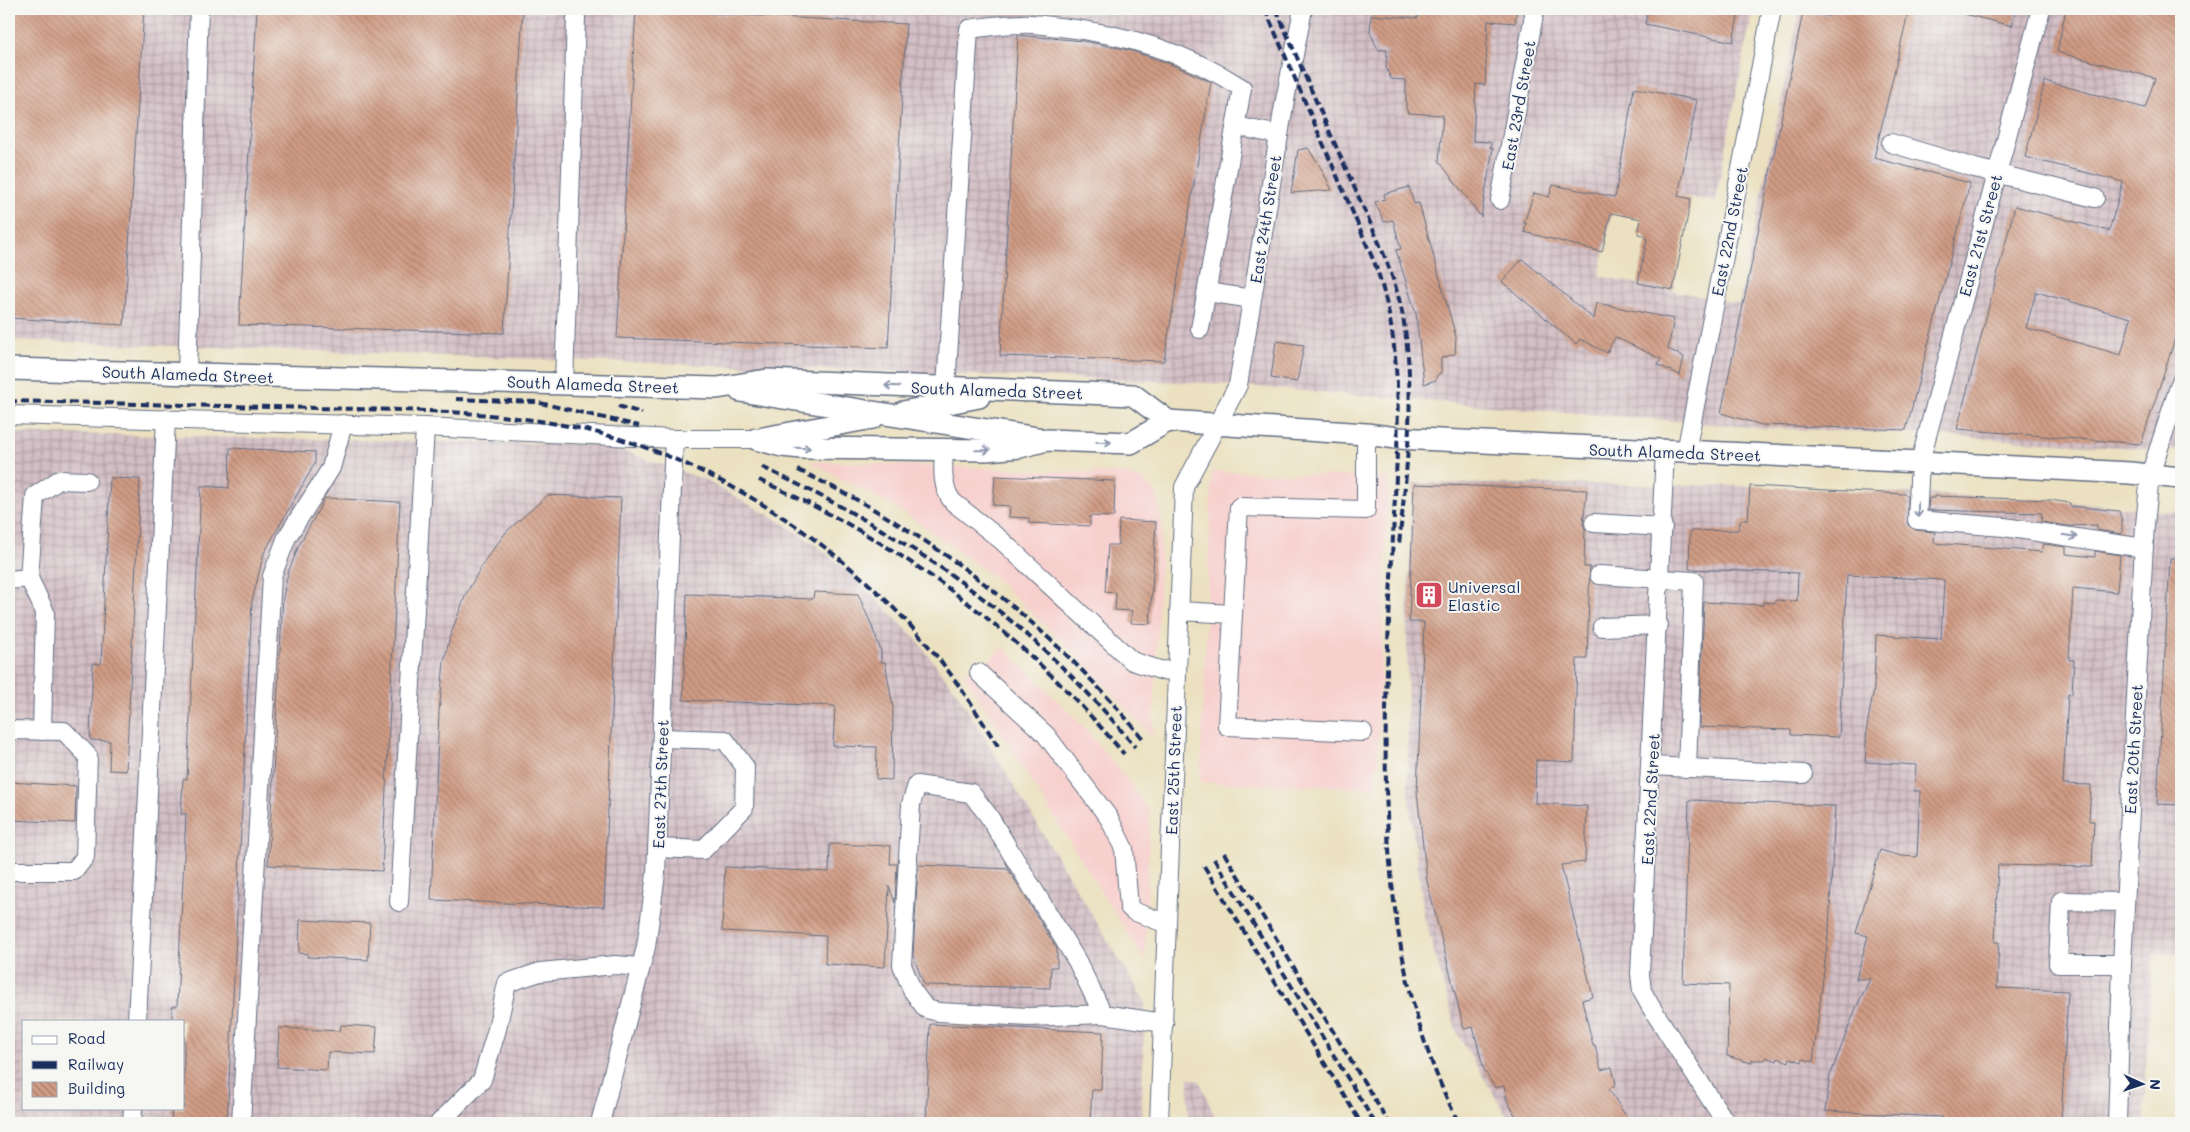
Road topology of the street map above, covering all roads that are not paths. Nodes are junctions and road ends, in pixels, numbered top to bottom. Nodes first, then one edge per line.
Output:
1 (199, 9) edge
2 (1303, 9) edge
3 (1535, 9) edge
4 (1772, 9) edge
5 (2041, 9) edge
6 (576, 18) dead end
7 (1236, 126) junction
8 (1279, 135) junction
9 (1891, 143) dead end
10 (1996, 173) junction
11 (2095, 198) dead end
12 (1500, 200) dead end
13 (1207, 292) junction
14 (1252, 299) junction
15 (1200, 329) dead end
16 (9, 369) edge
17 (187, 374) junction
18 (2181, 381) edge
19 (564, 384) junction
20 (717, 388) junction
21 (946, 388) junction
22 (1016, 390) junction
23 (2178, 401) edge
24 (9, 415) edge
25 (888, 415) junction
26 (166, 419) junction
27 (1168, 421) junction
28 (343, 424) junction
29 (1216, 425) junction
30 (425, 427) junction
31 (1366, 434) junction
32 (674, 439) junction
33 (756, 439) junction
34 (1047, 440) junction
35 (944, 451) junction
36 (1676, 452) junction
37 (1920, 462) junction
38 (2150, 475) junction
39 (2181, 478) edge
40 (87, 481) dead end
41 (1594, 523) dead end
42 (1663, 527) junction
43 (2144, 548) junction
44 (1599, 575) dead end
45 (29, 578) junction
46 (1661, 579) junction
47 (9, 580) edge
48 (1179, 611) junction
49 (1233, 614) junction
50 (1658, 625) junction
51 (1602, 627) dead end
52 (1177, 671) junction
53 (979, 673) dead end
54 (9, 730) edge
55 (42, 731) junction
56 (1363, 732) dead end
57 (662, 738) junction
58 (1651, 766) junction
59 (1687, 768) junction
60 (1803, 774) dead end
61 (658, 848) junction
62 (9, 871) edge
63 (399, 902) dead end
64 (2125, 902) junction
65 (1167, 924) junction
66 (2122, 964) junction
67 (641, 967) junction
68 (1103, 1014) junction
69 (137, 1020) edge
70 (1164, 1023) junction
71 (133, 1110) edge
72 (132, 1123) edge
73 (240, 1123) edge
74 (439, 1123) edge
75 (600, 1123) edge
76 (1159, 1123) edge
77 (1726, 1123) edge
78 (2117, 1123) edge

1 - 17 street
2 - 8 street, East 24th Street
3 - 12 street, East 23rd Street
4 - 36 street, East 22nd Street
5 - 10 street, East 21st Street
6 - 19 street
7 - 8 street
7 - 13 street
7 - 21 street
8 - 14 street, East 24th Street
9 - 10 street
10 - 11 street
10 - 37 street, East 21st Street
13 - 14 street
13 - 15 street
14 - 29 street, East 24th Street
16 - 17 main road, South Alameda Street
17 - 19 main road, South Alameda Street
18 - 23 street, East 20th Street
19 - 20 main road, South Alameda Street
21 -> 20 main road, South Alameda Street
20 - 25 main road
21 - 22 main road, South Alameda Street
22 - 25 main road
22 - 27 main road, South Alameda Street
23 - 38 street, East 20th Street
24 - 26 street
25 - 33 main road
25 - 34 main road
26 - 28 street
26 - 69 street
27 - 29 main road, South Alameda Street
34 -> 27 main road
28 - 30 street
28 - 73 street
29 - 31 main road, South Alameda Street
29 - 48 street, East 25th Street
30 - 32 street
30 - 63 street
31 - 36 main road, South Alameda Street
31 - 49 street
32 - 33 street
32 - 57 street, East 27th Street
33 -> 35 main road
35 -> 34 main road
35 - 52 street
36 - 37 main road, South Alameda Street
36 - 42 street, East 22nd Street
37 - 38 main road, South Alameda Street
37 -> 43 street, East 21st Street
38 - 39 main road, South Alameda Street
38 - 43 street, East 20th Street
40 - 45 street
41 - 42 street
42 - 46 street, East 22nd Street
43 - 64 street, East 20th Street
44 - 46 street
45 - 47 street
45 - 55 street
46 - 50 street, East 22nd Street
46 - 59 street
48 - 49 street
48 - 52 street, East 25th Street
49 - 56 street
50 - 51 street
50 - 58 street, East 22nd Street
52 - 65 street, East 25th Street, bridge
53 - 65 street
54 - 55 street
55 - 62 street
57 - 61 street, East 27th Street
57 - 61 street
58 - 59 street
58 - 77 street, East 22nd Street
59 - 60 street
61 - 67 street, East 27th Street
64 - 66 street, East 20th Street
64 - 66 street
65 - 70 street, East 25th Street
66 - 78 street, East 20th Street
67 - 74 street
67 - 75 street, East 27th Street
68 - 68 street
68 - 70 street
70 - 76 street, East 25th Street
71 - 72 street

